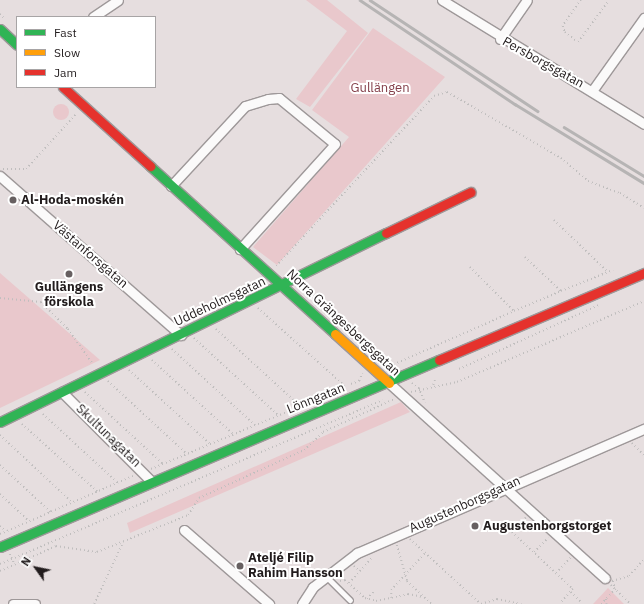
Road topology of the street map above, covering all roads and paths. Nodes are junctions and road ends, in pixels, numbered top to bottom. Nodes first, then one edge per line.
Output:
1 (118, 0) edge
2 (442, 0) edge
3 (527, 0) edge
4 (581, 0) edge
5 (609, 0) edge
6 (94, 16) edge
7 (644, 18) edge
8 (0, 29) edge
9 (500, 39) junction
10 (16, 44) edge
11 (64, 88) edge
12 (592, 91) junction
13 (84, 106) junction
14 (644, 124) edge
15 (0, 171) edge
16 (0, 176) edge
17 (171, 186) junction
18 (471, 192) dead end
19 (644, 208) edge
20 (554, 220) dead end
21 (240, 249) junction
22 (525, 257) dead end
23 (276, 266) dead end
24 (470, 267) dead end
25 (613, 270) dead end
26 (608, 271) junction
27 (643, 272) edge
28 (284, 286) junction
29 (561, 291) junction
30 (0, 298) edge
31 (644, 301) edge
32 (601, 304) dead end
33 (257, 306) dead end
34 (514, 311) junction
35 (214, 327) dead end
36 (181, 334) junction
37 (193, 337) dead end
38 (171, 348) dead end
39 (150, 358) dead end
40 (390, 366) dead end
41 (128, 369) dead end
42 (459, 370) dead end
43 (100, 374) junction
44 (435, 380) dead end
45 (389, 383) junction
46 (433, 385) junction
47 (346, 387) dead end
48 (84, 390) dead end
49 (62, 392) junction
50 (328, 394) dead end
51 (402, 396) junction
52 (382, 400) dead end
53 (300, 406) junction
54 (40, 411) dead end
55 (278, 415) junction
56 (19, 421) dead end
57 (0, 422) edge
58 (255, 425) junction
59 (644, 429) edge
60 (233, 434) junction
61 (0, 435) edge
62 (632, 443) dead end
63 (210, 444) junction
64 (188, 454) junction
65 (644, 455) edge
66 (163, 464) junction
67 (0, 465) edge
68 (145, 471) junction
69 (152, 482) junction
70 (118, 483) junction
71 (504, 488) junction
72 (98, 492) junction
73 (0, 494) edge
74 (73, 503) junction
75 (51, 512) junction
76 (532, 513) junction
77 (29, 521) junction
78 (0, 526) edge
79 (507, 527) dead end
80 (184, 530) dead end
81 (6, 531) junction
82 (512, 532) junction
83 (553, 532) junction
84 (0, 534) edge
85 (399, 535) junction
86 (124, 541) junction
87 (0, 547) edge
88 (534, 552) junction
89 (576, 552) junction
90 (425, 553) junction
91 (375, 555) dead end
92 (644, 559) edge
93 (0, 564) edge
94 (353, 564) dead end
95 (360, 571) junction
96 (0, 572) edge
97 (556, 573) junction
98 (406, 574) junction
99 (328, 579) junction
100 (609, 579) joint
101 (349, 583) junction
102 (374, 591) dead end
103 (571, 592) junction
104 (424, 597) junction
105 (391, 598) junction
106 (606, 598) junction
107 (367, 599) junction
108 (350, 600) dead end
109 (581, 602) dead end
110 (13, 604) edge
111 (35, 604) edge
112 (94, 604) edge
113 (268, 604) edge
114 (302, 604) edge
115 (432, 604) edge
116 (481, 604) edge
117 (521, 604) edge
118 (560, 604) edge
119 (601, 604) edge
120 (607, 604) edge
121 (631, 604) edge

1 - 6 street
2 - 9 street, Persborgsgatan
3 - 9 street
4 - 5 path
7 - 12 street
8 - 10 street
9 - 12 street, Persborgsgatan
11 - 13 street, Norra Grängesbergsgatan
12 - 14 street, Persborgsgatan
13 - 15 path
13 - 17 street, Norra Grängesbergsgatan
16 - 36 street, Västanforsgatan
17 - 21 street, Norra Grängesbergsgatan
17 - 21 street
18 - 28 street, Uddeholmsgatan
19 - 23 path
20 - 26 path
21 - 28 street, Norra Grängesbergsgatan
22 - 29 path
24 - 34 path
25 - 26 path
26 - 29 path
27 - 45 street, Lönngatan
28 - 36 street, Uddeholmsgatan
28 - 45 street, Norra Grängesbergsgatan
29 - 34 path
30 - 43 path
31 - 46 path
32 - 42 path
33 - 47 path
34 - 40 path
35 - 53 path
36 - 43 street, Uddeholmsgatan
37 - 55 path
38 - 58 path
39 - 60 path
41 - 63 path
43 - 49 street, Uddeholmsgatan
43 - 64 path
44 - 46 path
45 - 51 street, Norra Grängesbergsgatan
45 - 69 street, Lönngatan
46 - 51 path
48 - 66 path
49 - 57 street, Uddeholmsgatan
49 - 68 street, Skultunagatan
50 - 53 path
51 - 71 street, Norra Grängesbergsgatan
51 - 86 path
52 - 93 path
53 - 55 path
54 - 70 path
55 - 58 path
56 - 72 path
58 - 60 path
59 - 71 street, Augustenborgsgatan
60 - 63 path
61 - 74 path
62 - 65 path
63 - 64 path
64 - 66 path
66 - 68 path
67 - 75 path
68 - 69 street, Skultunagatan
68 - 70 path
69 - 87 street, Lönngatan
70 - 72 path
71 - 76 street, Norra Grängesbergsgatan
71 - 85 street, Augustenborgsgatan
72 - 74 path
73 - 77 path
74 - 75 path
75 - 77 path
76 - 82 path
76 - 83 street, Norra Grängesbergsgatan
77 - 81 path
78 - 81 path
79 - 82 path
80 - 113 street
81 - 84 path
82 - 88 path
83 - 88 path
83 - 89 street, Norra Grängesbergsgatan
85 - 90 path
85 - 98 path
85 - 99 street, Augustenborgsgatan
86 - 96 path
86 - 112 path
88 - 97 path
89 - 97 path
89 - 100 street, Norra Grängesbergsgatan
90 - 98 path
90 - 116 path
91 - 95 path
92 - 100 path
94 - 95 path
95 - 101 path
97 - 103 path
98 - 104 path
98 - 105 path
99 - 101 path
99 - 108 lane
99 - 114 street, Augustenborgsgatan
101 - 107 path
102 - 107 path
103 - 109 path
103 - 118 path
104 - 105 path
104 - 115 path
105 - 107 path
106 - 119 path
106 - 120 path
106 - 121 path
110 - 111 street
116 - 117 path

